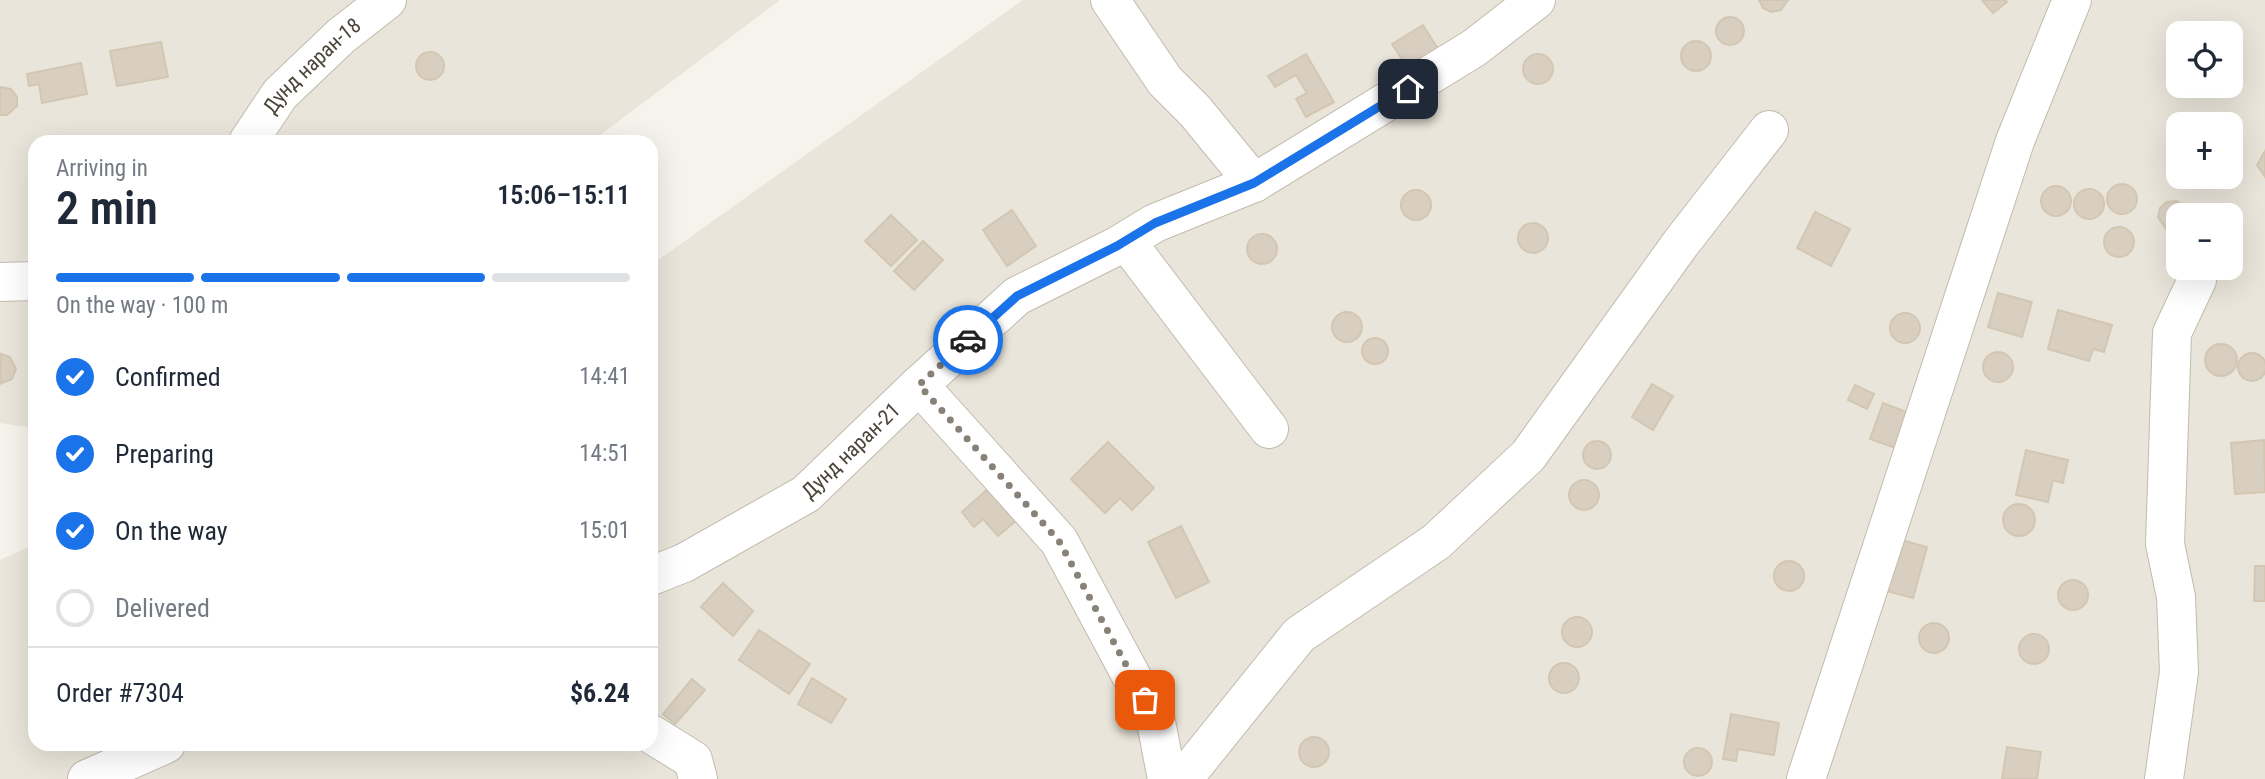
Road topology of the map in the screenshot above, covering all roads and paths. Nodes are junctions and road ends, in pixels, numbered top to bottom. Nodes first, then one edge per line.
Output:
1 (387, 0) edge
2 (1110, 0) edge
3 (1536, 0) edge
4 (2072, 0) edge
5 (1769, 130) dead end
6 (253, 135) edge
7 (1254, 183) junction
8 (1126, 241) junction
9 (2197, 280) edge
10 (28, 281) edge
11 (0, 282) edge
12 (919, 385) junction
13 (1269, 429) dead end
14 (658, 573) edge
15 (658, 738) edge
16 (150, 751) edge
17 (87, 779) edge
18 (698, 779) edge
19 (1167, 779) edge
20 (1183, 779) edge
21 (1806, 779) edge
22 (2164, 779) edge

1 - 6 street, Дунд наран-18
2 - 7 street
3 - 7 street, Дунд наран-21
4 - 21 street
5 - 20 street
7 - 8 street, Дунд наран-21
8 - 12 street, Дунд наран-21
8 - 13 street
9 - 22 street
10 - 11 street
12 - 14 street, Дунд наран-21
12 - 19 street
15 - 18 street
16 - 17 street

